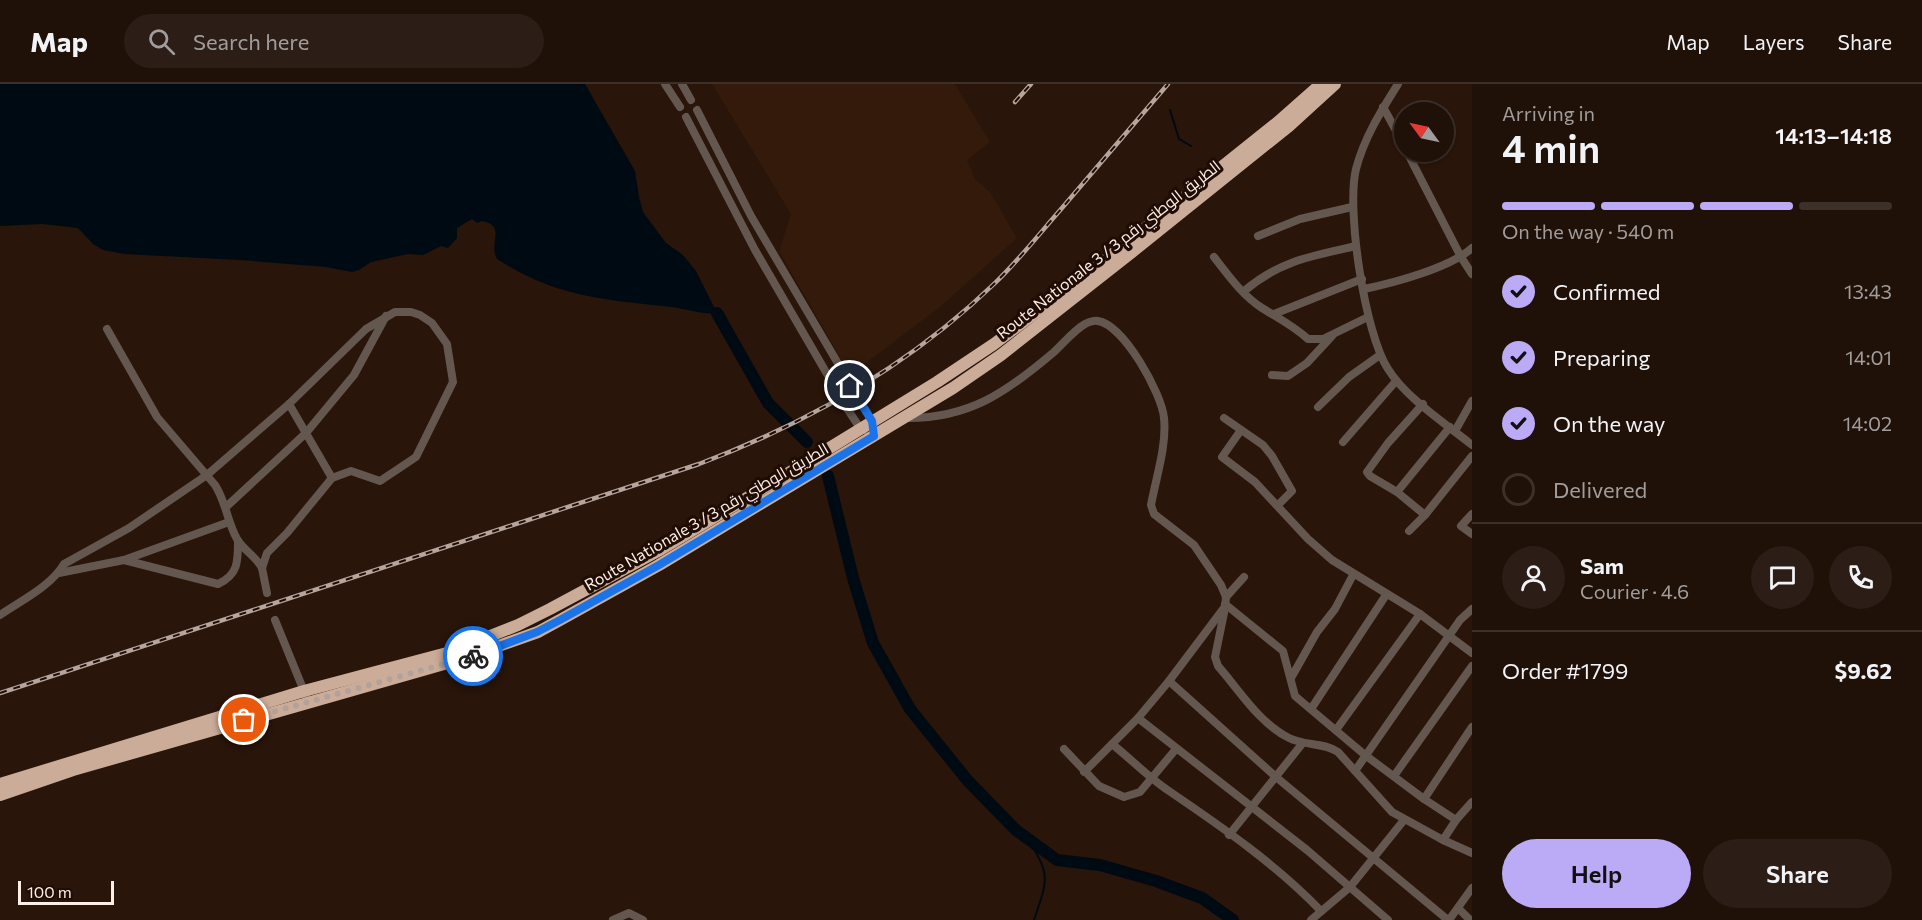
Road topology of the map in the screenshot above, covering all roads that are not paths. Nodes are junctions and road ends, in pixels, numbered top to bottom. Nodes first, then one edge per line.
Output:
1 (665, 84) edge
2 (682, 84) edge
3 (1321, 84) edge
4 (1335, 84) edge
5 (1398, 84) edge
6 (691, 100) dead end
7 (680, 107) dead end
8 (1383, 107) junction
9 (697, 110) dead end
10 (686, 117) dead end
11 (1394, 127) edge
12 (1412, 162) edge
13 (1352, 207) junction
14 (752, 216) junction
15 (740, 222) junction
16 (1258, 236) dead end
17 (1356, 246) junction
18 (1129, 248) junction
19 (1472, 248) edge
20 (1214, 257) dead end
21 (1461, 257) junction
22 (1472, 274) edge
23 (1362, 279) junction
24 (791, 285) junction
25 (1364, 289) junction
26 (779, 292) junction
27 (1243, 292) junction
28 (1275, 314) junction
29 (386, 316) junction
30 (1368, 317) junction
31 (107, 329) dead end
32 (1334, 334) junction
33 (823, 339) junction
34 (811, 346) junction
35 (1380, 355) junction
36 (1272, 375) dead end
37 (1396, 381) junction
38 (1472, 401) edge
39 (289, 404) junction
40 (1423, 404) junction
41 (1318, 407) dead end
42 (905, 418) junction
43 (1224, 418) dead end
44 (872, 421) junction
45 (860, 428) junction
46 (1452, 429) junction
47 (1241, 430) junction
48 (306, 433) junction
49 (874, 436) junction
50 (1343, 442) dead end
51 (1472, 445) edge
52 (1472, 456) edge
53 (207, 475) junction
54 (332, 478) junction
55 (1397, 492) junction
56 (1278, 505) junction
57 (226, 507) junction
58 (1472, 514) edge
59 (1425, 515) junction
60 (229, 522) junction
61 (1409, 531) dead end
62 (1472, 534) edge
63 (238, 541) junction
64 (124, 560) junction
65 (262, 568) junction
66 (59, 573) junction
67 (1353, 575) junction
68 (1244, 578) dead end
69 (267, 593) dead end
70 (1386, 595) junction
71 (1226, 602) junction
72 (1472, 609) edge
73 (1420, 614) junction
74 (0, 615) edge
75 (275, 620) dead end
76 (1450, 636) junction
77 (1472, 653) edge
78 (1472, 666) edge
79 (1291, 678) junction
80 (1169, 681) junction
81 (306, 697) junction
82 (1311, 709) junction
83 (1138, 718) junction
84 (1472, 727) edge
85 (1336, 730) junction
86 (1112, 744) junction
87 (1302, 744) junction
88 (1064, 749) dead end
89 (1176, 749) junction
90 (1365, 755) junction
91 (1355, 771) junction
92 (1084, 772) junction
93 (1394, 776) junction
94 (1276, 777) junction
95 (1153, 779) junction
96 (0, 784) edge
97 (0, 795) edge
98 (1425, 799) junction
99 (1472, 802) edge
100 (1252, 807) junction
101 (1404, 820) junction
102 (1456, 820) junction
103 (1229, 835) junction
104 (1443, 840) junction
105 (1472, 853) edge
106 (1374, 858) junction
107 (1350, 887) junction
108 (1472, 888) edge
109 (1459, 909) junction
110 (1321, 911) junction
111 (613, 920) edge
112 (643, 920) edge
113 (1311, 920) edge
114 (1388, 920) edge
115 (1448, 920) edge
116 (1470, 920) edge

1 - 7 street
2 - 6 street
3 - 18 highway, Route Nationale 3 / الطريق الوطني رقم 3
4 - 18 highway, Route Nationale 3 / الطريق الوطني رقم 3
5 - 8 street
8 - 11 street
8 - 13 street
9 - 14 street
10 - 15 street
12 - 21 street
13 - 16 street
13 - 17 street
14 - 15 street
14 - 24 street
15 - 26 street
17 - 23 street
17 - 27 street
18 - 42 highway, Route Nationale 3 / الطريق الوطني رقم 3
18 - 44 highway, Route Nationale 3 / الطريق الوطني رقم 3
19 - 21 street
20 - 27 street
21 - 22 street
21 - 25 street
23 - 25 street
23 - 28 street
24 - 26 street
24 - 33 street
25 - 30 street
26 - 34 street
27 - 28 street
28 - 32 street
29 - 39 street
29 - 48 street
29 - 54 street
30 - 32 street
30 - 35 street
31 - 53 street
32 - 36 street
33 - 34 street
33 - 44 street
34 - 45 street
35 - 37 street
35 - 41 street
37 - 40 street
37 - 50 street
38 - 46 street
39 - 48 street
39 - 53 street
40 - 46 street
40 - 55 street
42 - 49 highway, Route Nationale 3 / الطريق الوطني رقم 3
42 - 71 street
43 - 47 street
44 - 45 highway, Route Nationale 3 / الطريق الوطني رقم 3
44 - 49 street
45 - 49 street
45 - 81 highway, Route Nationale 3 / الطريق الوطني رقم 3
46 - 51 street
46 - 55 street
47 - 56 street
47 - 56 street
48 - 54 street
48 - 57 street
49 - 81 highway, Route Nationale 3 / الطريق الوطني رقم 3
52 - 59 street
53 - 57 street
53 - 66 street
54 - 65 street
55 - 59 street
56 - 67 street
57 - 60 street
58 - 62 street
59 - 61 street
60 - 63 street
60 - 64 street
63 - 64 street
63 - 65 street
64 - 66 street
65 - 69 street
66 - 74 street
67 - 70 street
67 - 79 street
68 - 71 street
70 - 73 street
70 - 82 street
71 - 79 street
71 - 80 street
71 - 87 street
72 - 76 street
73 - 76 street
73 - 85 street
75 - 81 street
76 - 77 street
76 - 90 street
78 - 93 street
79 - 82 street
80 - 83 street
80 - 94 street
81 - 96 highway, Route Nationale 3 / الطريق الوطني رقم 3
81 - 97 highway, Route Nationale 3 / الطريق الوطني رقم 3
82 - 85 street
83 - 86 street
83 - 89 street
84 - 98 street
85 - 90 street
86 - 92 street
86 - 95 street
87 - 91 street
87 - 94 street
88 - 92 street
89 - 95 street
89 - 100 street
90 - 91 street
90 - 93 street
91 - 101 street
92 - 95 street
93 - 98 street
94 - 100 street
94 - 106 street
95 - 103 street
98 - 102 street
99 - 102 street
100 - 103 street
100 - 107 street
101 - 104 street
101 - 106 street
102 - 104 street
103 - 110 street
104 - 105 street
106 - 107 street
106 - 115 street
107 - 110 street
107 - 114 street
108 - 109 street
109 - 115 street
109 - 116 street
110 - 113 street
111 - 112 street

